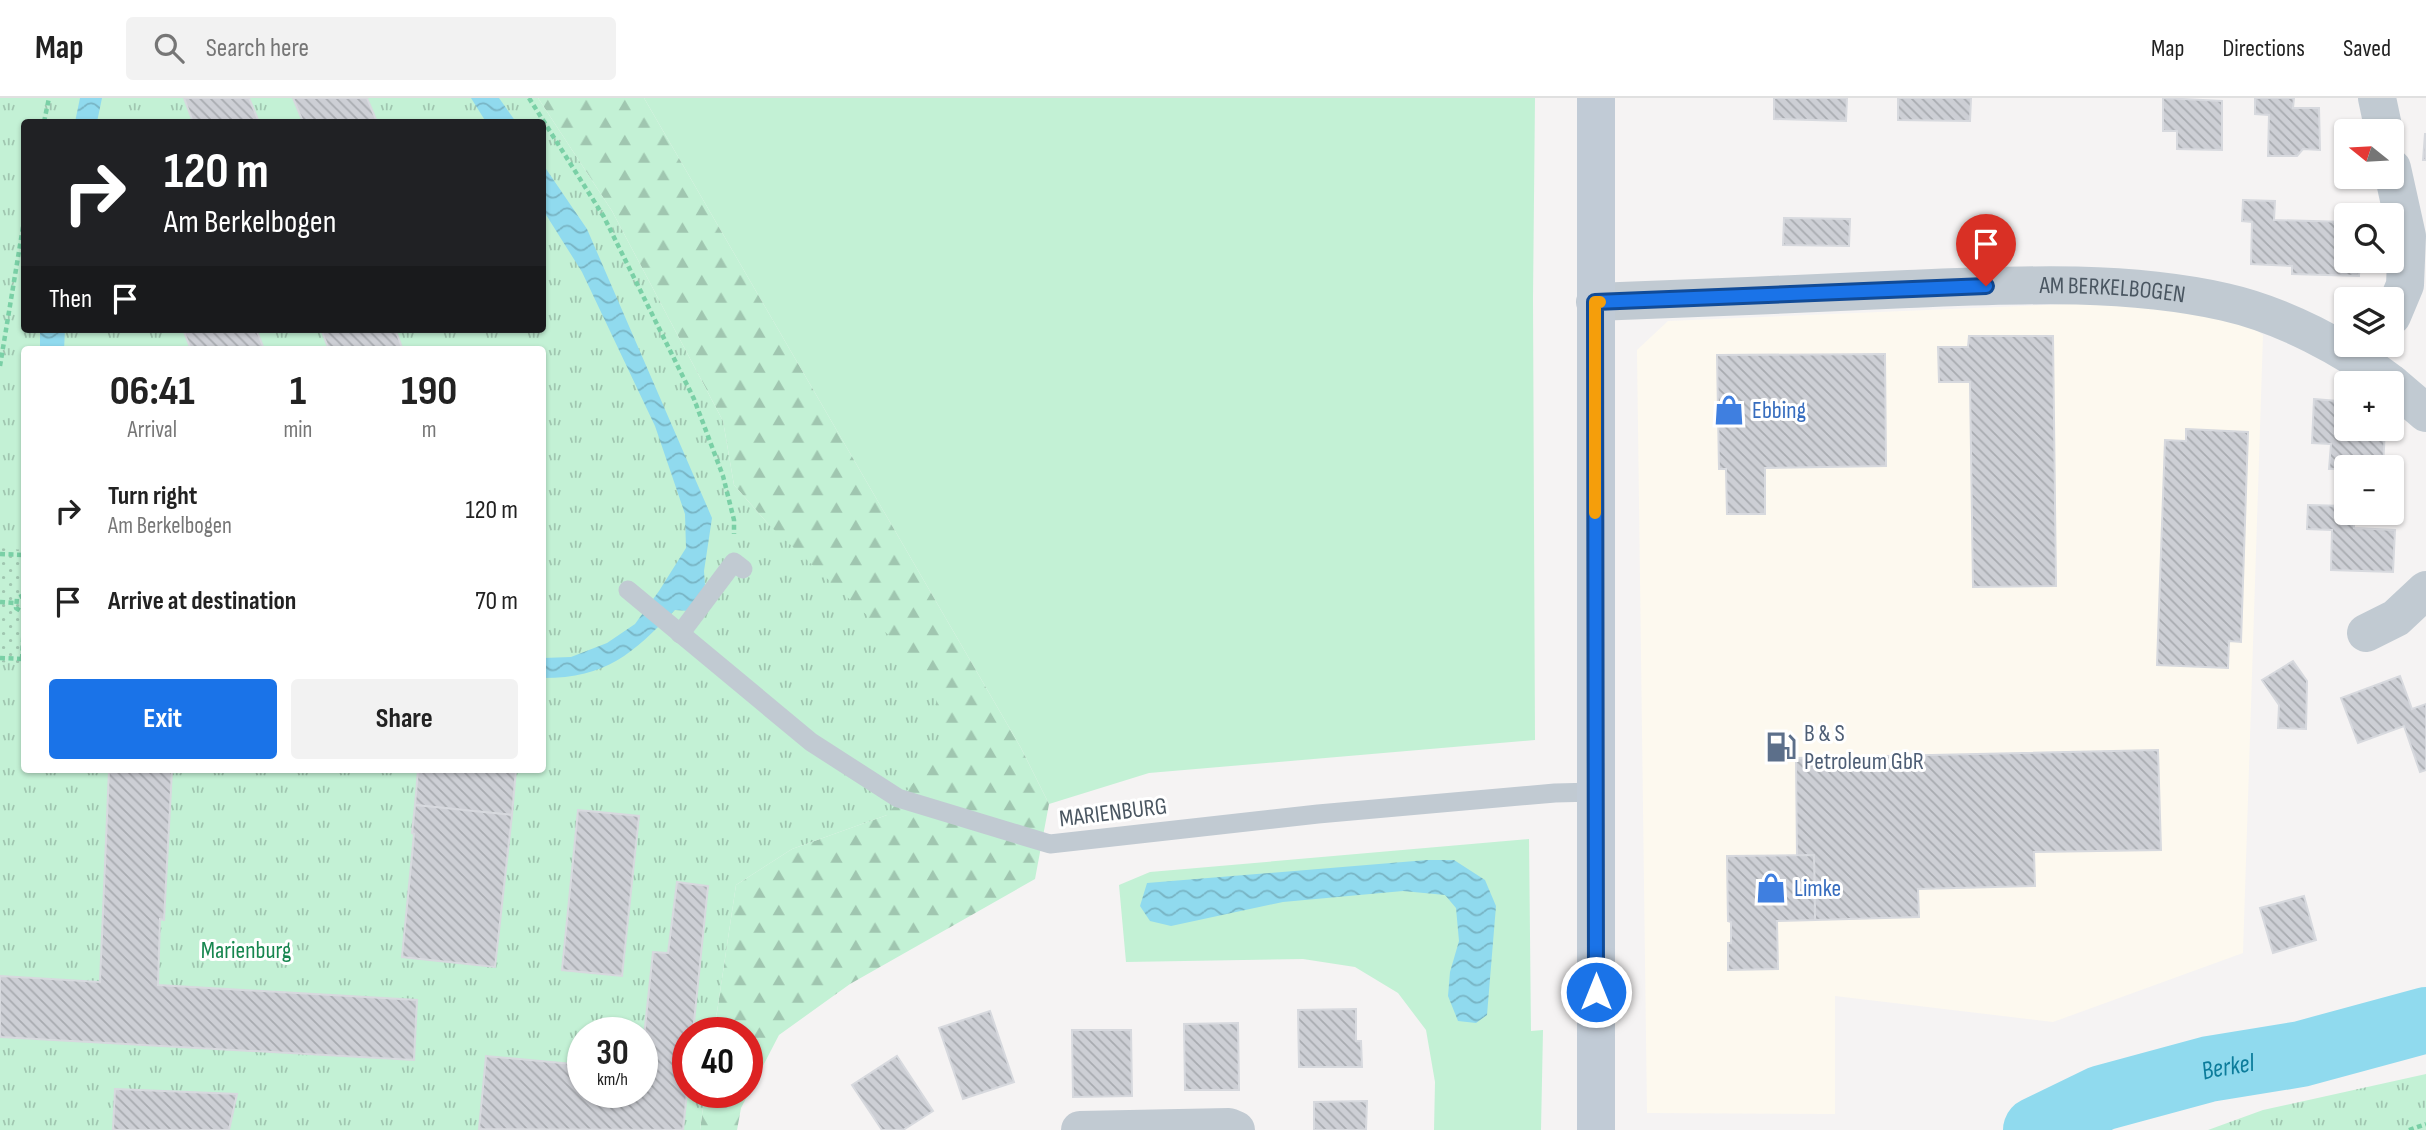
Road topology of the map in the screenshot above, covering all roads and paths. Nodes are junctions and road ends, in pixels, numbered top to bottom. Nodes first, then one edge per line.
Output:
1 (49, 98) edge
2 (529, 98) edge
3 (1596, 98) edge
4 (2377, 98) edge
5 (45, 119) edge
6 (542, 119) edge
7 (2381, 119) edge
8 (546, 125) edge
9 (2396, 189) edge
10 (21, 239) edge
11 (2403, 287) edge
12 (1595, 302) junction
13 (0, 366) edge
14 (2381, 369) edge
15 (2426, 412) edge
16 (0, 554) edge
17 (21, 555) edge
18 (739, 565) joint
19 (628, 590) dead end
20 (2426, 590) edge
21 (21, 596) edge
22 (0, 602) edge
23 (15, 603) junction
24 (21, 611) edge
25 (673, 628) junction
26 (2366, 633) dead end
27 (0, 658) edge
28 (21, 659) edge
29 (1595, 792) junction
30 (2426, 1125) edge
31 (1080, 1130) edge
32 (1236, 1130) edge
33 (1596, 1130) edge
34 (2409, 1130) edge

1 - 5 path
2 - 6 path
3 - 12 street
4 - 7 street
8 - 18 path
9 - 11 street
10 - 13 path
12 - 14 street, AM BERKELBOGEN
12 - 29 street
14 - 15 street, AM BERKELBOGEN
16 - 17 path
18 - 25 lane
19 - 25 lane, MARIENBURG
20 - 26 street
21 - 23 path
22 - 23 path
23 - 24 path
25 - 29 lane, MARIENBURG
27 - 28 path
29 - 33 street
30 - 34 path
31 - 32 street

